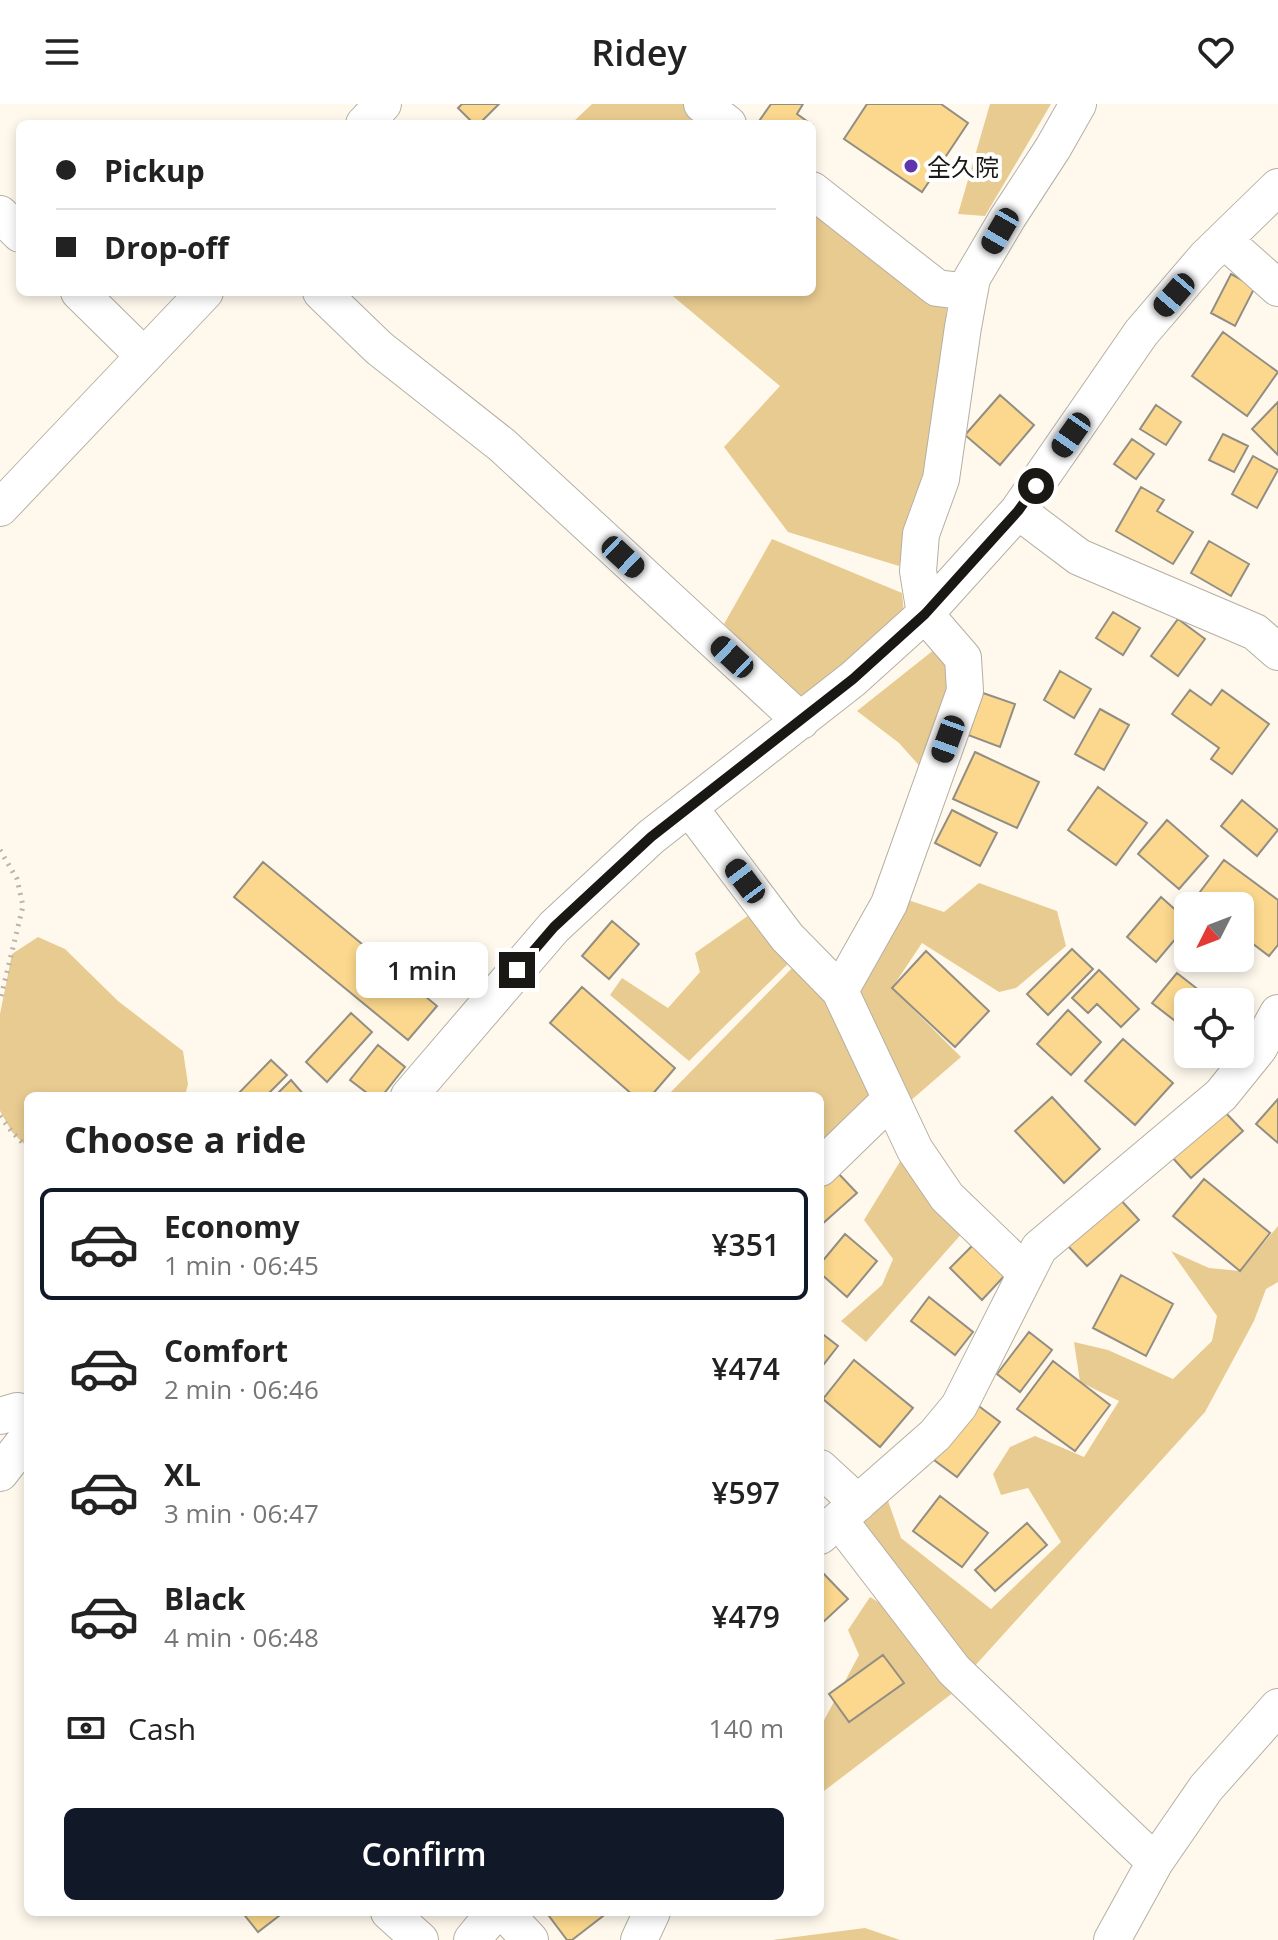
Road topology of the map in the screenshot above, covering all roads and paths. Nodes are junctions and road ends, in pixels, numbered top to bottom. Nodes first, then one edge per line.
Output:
1 (383, 104) edge
2 (702, 104) edge
3 (1078, 104) edge
4 (368, 120) edge
5 (723, 120) edge
6 (1278, 187) edge
7 (816, 193) edge
8 (0, 214) edge
9 (16, 230) edge
10 (1224, 240) junction
11 (1278, 288) edge
12 (969, 292) junction
13 (83, 296) edge
14 (201, 296) edge
15 (325, 296) edge
16 (144, 356) junction
17 (0, 508) edge
18 (1018, 511) junction
19 (925, 614) junction
20 (1278, 652) edge
21 (801, 721) junction
22 (689, 807) junction
23 (0, 850) edge
24 (840, 991) junction
25 (0, 1001) edge
26 (1278, 1013) edge
27 (428, 1090) edge
28 (891, 1099) junction
29 (0, 1116) edge
30 (24, 1143) edge
31 (824, 1164) edge
32 (1026, 1273) junction
33 (24, 1412) edge
34 (0, 1416) edge
35 (24, 1442) edge
36 (0, 1473) edge
37 (824, 1479) edge
38 (839, 1520) edge
39 (1278, 1707) edge
40 (1155, 1862) junction
41 (393, 1916) edge
42 (492, 1916) edge
43 (508, 1916) edge
44 (650, 1916) edge
45 (420, 1940) edge
46 (472, 1940) edge
47 (530, 1940) edge
48 (639, 1940) edge
49 (1112, 1940) edge

1 - 4 street
2 - 5 street
3 - 12 street
6 - 10 street
7 - 12 street
8 - 9 street
10 - 11 street
10 - 18 street
12 - 19 street
13 - 16 street
14 - 16 street
15 - 21 street
16 - 17 street
18 - 19 street
18 - 20 street
19 - 21 street
19 - 24 street
21 - 22 street
22 - 24 street
22 - 27 street
23 - 25 path
24 - 28 street
26 - 32 street
28 - 31 street
28 - 32 street
29 - 30 path
32 - 38 street
33 - 34 street
35 - 36 street
37 - 38 street
38 - 40 street
39 - 40 street
40 - 49 street
41 - 45 street
42 - 46 street
43 - 47 street
44 - 48 street

